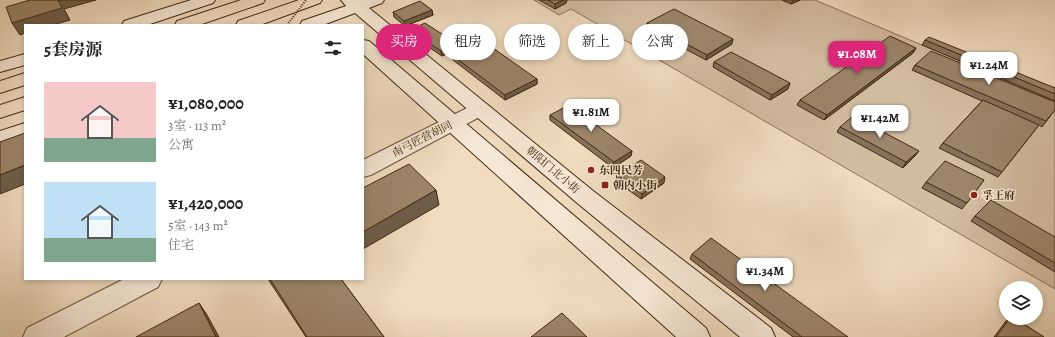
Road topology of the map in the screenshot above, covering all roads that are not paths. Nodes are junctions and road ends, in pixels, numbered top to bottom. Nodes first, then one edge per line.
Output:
1 (207, 0) edge
2 (257, 0) edge
3 (311, 0) edge
4 (360, 2) edge
5 (335, 21) edge
6 (133, 24) edge
7 (186, 24) edge
8 (247, 24) edge
9 (315, 24) edge
10 (364, 46) edge
11 (24, 59) edge
12 (0, 67) edge
13 (24, 79) edge
14 (0, 87) edge
15 (24, 103) edge
16 (480, 109) junction
17 (0, 112) edge
18 (453, 123) junction
19 (24, 130) edge
20 (0, 139) edge
21 (364, 168) edge
22 (147, 280) edge
23 (37, 337) edge
24 (696, 337) edge
25 (761, 337) edge

1 - 6 main road
2 - 7 main road
3 - 5 main road
3 - 8 main road
4 - 5 main road
4 - 16 main road, 朝阳门北小街
5 - 9 main road
10 - 18 main road
11 - 12 main road
13 - 14 main road
15 - 17 main road
16 - 18 main road, 南弓匠营胡同
16 - 25 main road, 朝阳门北小街
18 - 21 main road, 南弓匠营胡同
18 - 24 main road
19 - 20 main road
22 - 23 main road

